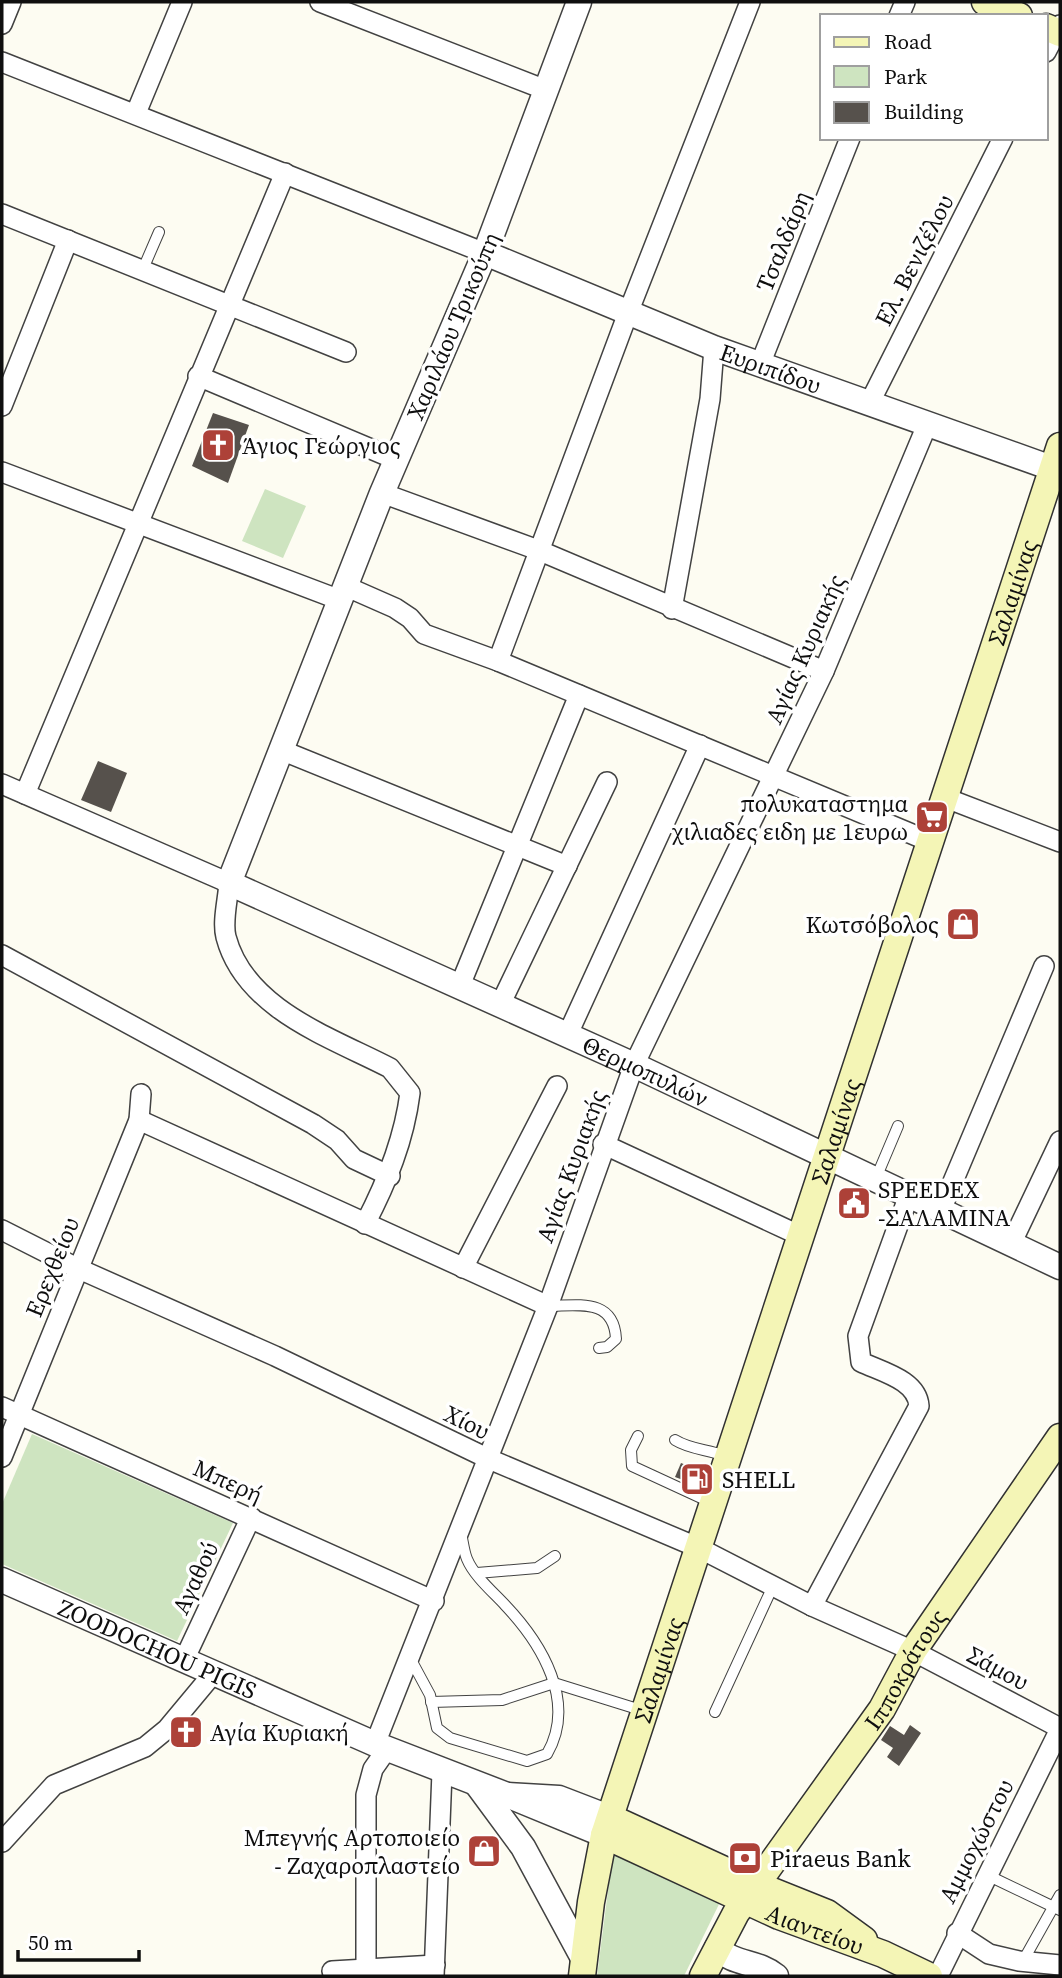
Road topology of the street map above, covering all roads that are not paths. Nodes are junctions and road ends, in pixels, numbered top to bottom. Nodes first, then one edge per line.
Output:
1 (11, 2) edge
2 (182, 2) edge
3 (320, 2) edge
4 (579, 2) edge
5 (750, 2) edge
6 (985, 2) edge
7 (1014, 14) edge
8 (2, 24) edge
9 (2, 62) edge
10 (546, 90) junction
11 (136, 113) junction
12 (849, 140) edge
13 (1002, 140) edge
14 (285, 173) junction
15 (2, 214) edge
16 (159, 232) dead end
17 (68, 240) junction
18 (485, 253) junction
19 (143, 269) junction
20 (229, 304) junction
21 (628, 313) junction
22 (714, 348) junction
23 (346, 352) dead end
24 (761, 362) junction
25 (198, 376) junction
26 (869, 404) junction
27 (2, 406) edge
28 (927, 425) junction
29 (397, 460) junction
30 (1057, 462) edge
31 (2, 472) edge
32 (382, 493) junction
33 (137, 523) junction
34 (538, 550) junction
35 (342, 593) junction
36 (672, 609) junction
37 (498, 661) junction
38 (824, 671) junction
39 (579, 695) junction
40 (700, 745) junction
41 (281, 750) junction
42 (774, 778) junction
43 (607, 782) dead end
44 (2, 784) edge
45 (25, 794) junction
46 (946, 798) junction
47 (931, 842) junction
48 (1060, 842) edge
49 (518, 846) junction
50 (568, 866) junction
51 (229, 883) junction
52 (2, 955) edge
53 (1044, 966) dead end
54 (459, 988) junction
55 (500, 1005) junction
56 (567, 1036) junction
57 (634, 1065) junction
58 (557, 1086) dead end
59 (141, 1094) dead end
60 (139, 1120) junction
61 (898, 1126) dead end
62 (1060, 1140) edge
63 (603, 1144) junction
64 (827, 1158) junction
65 (390, 1176) junction
66 (876, 1179) junction
67 (909, 1195) junction
68 (941, 1210) junction
69 (365, 1224) junction
70 (2, 1230) edge
71 (803, 1237) junction
72 (1012, 1242) junction
73 (1060, 1267) edge
74 (77, 1268) junction
75 (463, 1268) junction
76 (548, 1307) junction
77 (599, 1348) dead end
78 (10, 1411) edge
79 (638, 1436) dead end
80 (1060, 1437) edge
81 (675, 1440) dead end
82 (2, 1457) edge
83 (729, 1457) junction
84 (489, 1460) junction
85 (714, 1504) junction
86 (251, 1517) junction
87 (461, 1531) junction
88 (699, 1548) junction
89 (555, 1556) dead end
90 (477, 1573) junction
91 (2, 1580) edge
92 (773, 1586) junction
93 (434, 1601) junction
94 (812, 1606) junction
95 (913, 1651) junction
96 (410, 1658) junction
97 (184, 1660) junction
98 (212, 1675) junction
99 (554, 1683) junction
100 (431, 1702) junction
101 (645, 1712) junction
102 (715, 1712) dead end
103 (1060, 1729) edge
104 (381, 1747) junction
105 (442, 1772) junction
106 (478, 1786) junction
107 (608, 1826) junction
108 (2, 1842) edge
109 (986, 1875) junction
110 (752, 1893) junction
111 (1060, 1895) edge
112 (1057, 1908) edge
113 (957, 1933) junction
114 (717, 1948) junction
115 (1023, 1961) junction
116 (1060, 1965) edge
117 (582, 1967) edge
118 (366, 1968) junction
119 (332, 1970) dead end
120 (435, 1971) edge
121 (704, 1976) edge
122 (776, 1976) edge
123 (929, 1976) edge
124 (938, 1976) edge

1 - 8 street
2 - 11 street
3 - 10 street
4 - 10 street, Χαριλάου Τρικούπη
5 - 21 street
6 - 7 main road
9 - 11 street
10 - 18 street, Χαριλάου Τρικούπη
11 - 14 street
12 - 24 street, Τσαλδάρη
13 - 26 street, Ελ. Βενιζέλου
14 - 18 street
14 - 20 street
15 - 17 street
16 - 19 lane
17 - 19 street
17 - 27 street
18 - 21 street, Ευριπίδου
18 - 29 street, Χαριλάου Τρικούπη
19 - 20 street
20 - 23 street
20 - 25 street
21 - 22 street, Ευριπίδου
21 - 34 street
22 - 24 street, Ευριπίδου
22 - 36 street
24 - 26 street, Ευριπίδου
25 - 29 street
25 - 33 street
26 - 28 street, Ευριπίδου
28 - 30 street, Ευριπίδου
28 - 38 street, Αγίας Κυριακής
29 - 32 street, Χαριλάου Τρικούπη
30 - 46 main road, Σαλαμίνας
31 - 33 street
32 - 34 street
32 - 35 street, Χαριλάου Τρικούπη
33 - 35 street
33 - 45 street
34 - 36 street
34 - 37 street
35 - 37 street
35 - 41 street, Χαριλάου Τρικούπη
36 - 38 street
37 - 39 street
38 - 42 street, Αγίας Κυριακής
39 - 40 street
39 - 49 street
40 - 42 street
40 - 56 street
41 - 49 street
41 - 51 street, Χαριλάου Τρικούπη
42 - 47 street
42 - 57 street, Αγίας Κυριακής
43 - 50 street
44 - 45 street
45 - 51 street
46 - 47 main road, Σαλαμίνας
46 - 48 street
47 - 64 main road, Σαλαμίνας
49 - 50 street
49 - 54 street
50 - 55 street
51 - 54 street, Θερμοπυλών
51 - 65 street
52 - 65 street
53 - 68 street
54 - 55 street, Θερμοπυλών
55 - 56 street, Θερμοπυλών
56 - 57 street, Θερμοπυλών
57 - 63 street, Αγίας Κυριακής
57 - 64 street, Θερμοπυλών
58 - 75 street
59 - 60 street, Ερεχθείου
60 - 69 street
60 - 74 street, Ερεχθείου
61 - 66 lane
62 - 72 street
63 - 71 street
63 - 76 street, Αγίας Κυριακής
64 - 66 street, Θερμοπυλών
64 - 71 main road, Σαλαμίνας
65 - 69 street
66 - 67 street, Θερμοπυλών
67 - 68 street, Θερμοπυλών
67 - 94 street
68 - 72 street, Θερμοπυλών
69 - 75 street
70 - 74 street, Χίου
71 - 83 main road, Σαλαμίνας
72 - 73 street, Θερμοπυλών
74 - 78 street, Ερεχθείου
74 - 84 street, Χίου
75 - 76 street
76 - 77 lane
76 - 84 street, Αγίας Κυριακής
78 - 82 street, Ερεχθείου
78 - 86 street, Μπερή
79 - 85 lane
80 - 95 main road, Ιπποκράτους
81 - 83 lane
83 - 85 main road, Σαλαμίνας
84 - 87 street, Αγίας Κυριακής
84 - 88 street, Χίου
85 - 88 main road, Σαλαμίνας
86 - 93 street, Μπερή
86 - 97 street, Αγαθού
87 - 90 lane
87 - 93 street, Αγίας Κυριακής
88 - 92 street, Χίου
88 - 101 main road, Σαλαμίνας
89 - 90 lane
90 - 99 lane
91 - 97 street, ZOODOCHOU PIGIS
92 - 94 street, Χίου
92 - 102 lane
93 - 96 street, Αγίας Κυριακής
94 - 95 street, Χίου
95 - 103 street, Σάμου
95 - 110 main road, Ιπποκράτους
96 - 100 lane
96 - 104 street, Αγίας Κυριακής
97 - 98 street, ZOODOCHOU PIGIS
98 - 104 street, ZOODOCHOU PIGIS
98 - 108 street
99 - 100 lane
99 - 100 lane
99 - 101 lane
101 - 107 main road, Σαλαμίνας
103 - 109 street, Αμμοχώστου
104 - 105 street, ZOODOCHOU PIGIS
104 - 118 street, Αγίας Κυριακής
105 - 106 street, ZOODOCHOU PIGIS
105 - 120 street
106 - 107 street, ZOODOCHOU PIGIS
106 - 117 street
107 - 110 main road, Αιαντείου
107 - 117 main road, Σαλαμίνας
109 - 112 lane
109 - 113 street, Αμμοχώστου
110 - 114 main road, Ιπποκράτους
110 - 123 main road, Αιαντείου
111 - 112 lane
112 - 115 lane
113 - 115 street
113 - 124 street, Αμμοχώστου
114 - 121 main road, Ιπποκράτους
114 - 122 street
115 - 116 street
118 - 119 street
118 - 120 street

